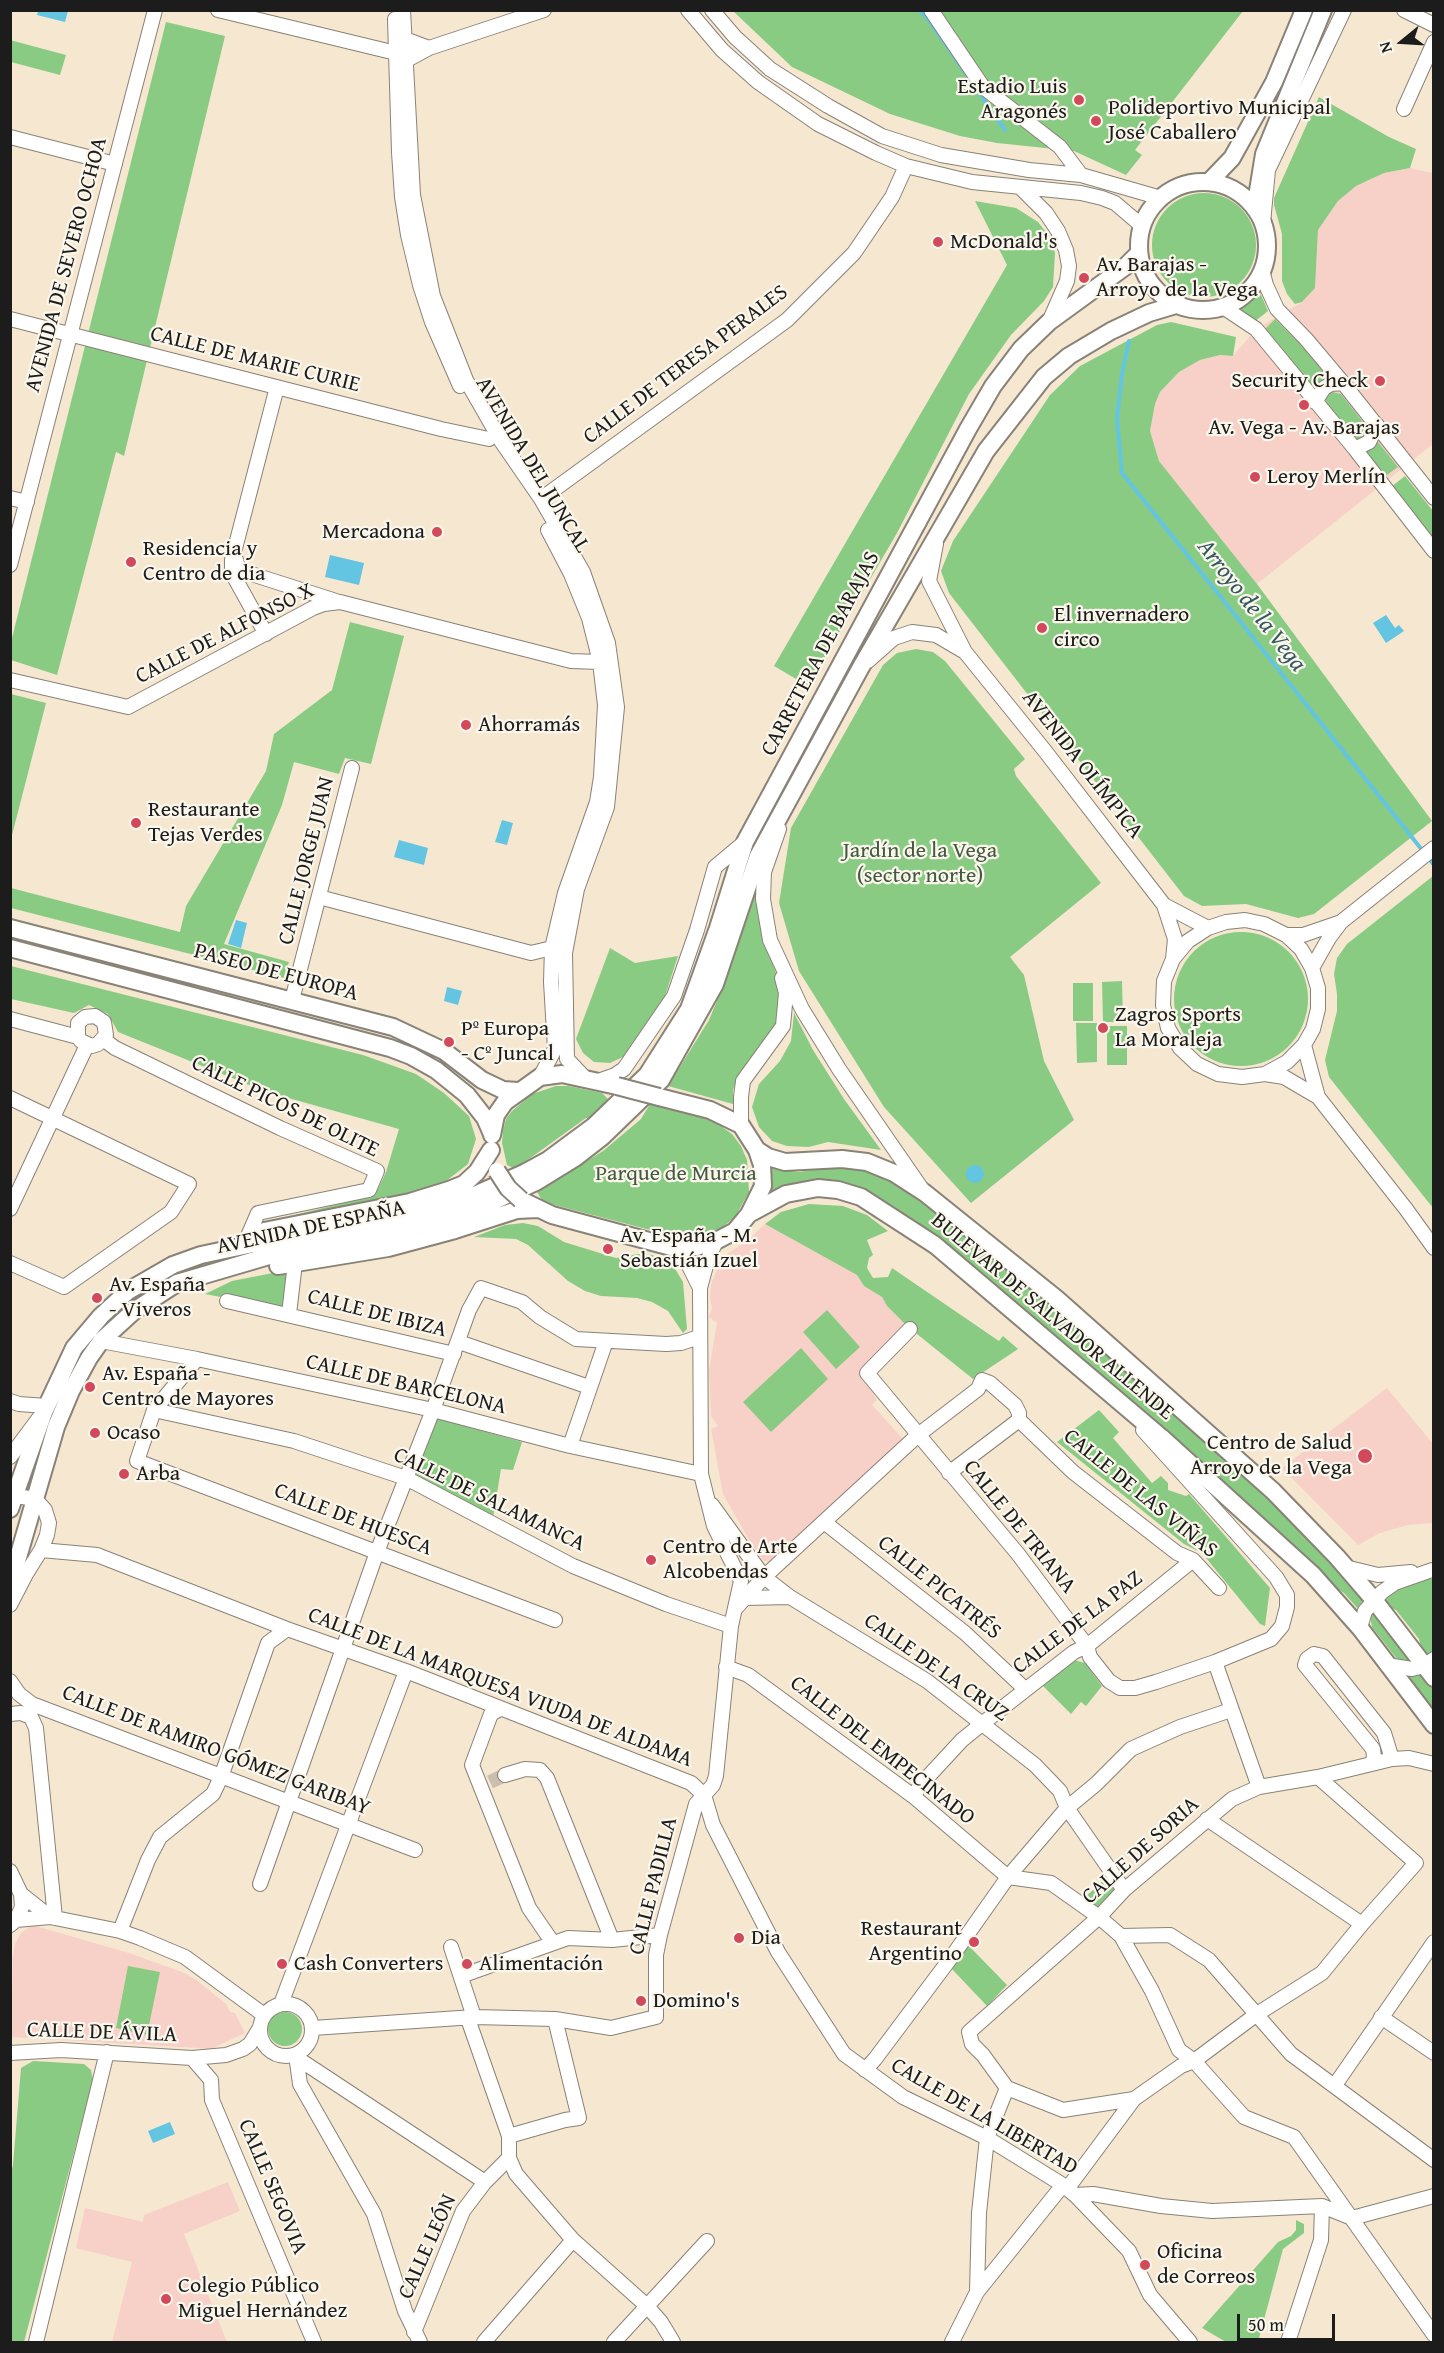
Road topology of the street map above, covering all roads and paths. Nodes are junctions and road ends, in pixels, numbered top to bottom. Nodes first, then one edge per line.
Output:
1 (155, 10) edge
2 (218, 10) edge
3 (394, 10) edge
4 (403, 10) edge
5 (544, 10) edge
6 (688, 10) edge
7 (712, 10) edge
8 (931, 10) edge
9 (1304, 10) edge
10 (1323, 10) edge
11 (1344, 10) edge
12 (1404, 10) edge
13 (1434, 25) edge
14 (405, 39) junction
15 (1434, 42) edge
16 (429, 48) junction
17 (400, 57) junction
18 (1404, 108) dead end
19 (10, 137) edge
20 (115, 164) junction
21 (906, 166) junction
22 (1081, 175) junction
23 (1209, 182) junction
24 (1020, 188) junction
25 (1161, 198) junction
26 (1259, 216) junction
27 (1142, 226) junction
28 (1139, 253) junction
29 (1262, 270) junction
30 (1179, 304) junction
31 (1223, 307) junction
32 (10, 319) edge
33 (1049, 322) junction
34 (70, 335) junction
35 (1343, 383) junction
36 (277, 387) junction
37 (1315, 402) junction
38 (1377, 424) junction
39 (489, 439) junction
40 (1354, 449) junction
41 (10, 498) edge
42 (1434, 498) edge
43 (541, 499) junction
44 (27, 502) junction
45 (946, 520) junction
46 (236, 546) junction
47 (1434, 551) edge
48 (10, 565) edge
49 (340, 602) junction
50 (266, 634) junction
51 (965, 652) junction
52 (600, 662) junction
53 (861, 667) junction
54 (10, 680) edge
55 (352, 768) dead end
56 (792, 792) junction
57 (745, 842) junction
58 (1434, 848) edge
59 (319, 897) junction
60 (1164, 905) junction
61 (1341, 922) junction
62 (1208, 927) junction
63 (10, 928) edge
64 (1286, 935) junction
65 (10, 948) edge
66 (552, 948) junction
67 (775, 953) junction
68 (1173, 959) junction
69 (1312, 968) junction
70 (292, 1000) junction
71 (10, 1019) edge
72 (103, 1039) junction
73 (82, 1041) junction
74 (1304, 1045) junction
75 (1265, 1074) junction
76 (540, 1077) junction
77 (591, 1079) junction
78 (655, 1084) junction
79 (518, 1091) junction
80 (1317, 1097) junction
81 (10, 1098) edge
82 (53, 1120) junction
83 (741, 1125) junction
84 (492, 1142) junction
85 (757, 1150) junction
86 (925, 1193) junction
87 (10, 1209) edge
88 (537, 1209) junction
89 (1406, 1209) junction
90 (749, 1214) junction
91 (248, 1236) junction
92 (1434, 1238) edge
93 (716, 1241) junction
94 (268, 1248) junction
95 (675, 1248) junction
96 (1434, 1248) edge
97 (201, 1255) junction
98 (10, 1263) edge
99 (295, 1263) junction
100 (214, 1272) junction
101 (700, 1288) junction
102 (227, 1301) dead end
103 (289, 1314) junction
104 (910, 1329) dead end
105 (699, 1336) junction
106 (102, 1341) junction
107 (606, 1341) junction
108 (457, 1348) junction
109 (197, 1359) junction
110 (1095, 1381) junction
111 (589, 1387) junction
112 (10, 1401) edge
113 (45, 1409) junction
114 (154, 1410) junction
115 (434, 1410) junction
116 (1019, 1420) junction
117 (918, 1434) junction
118 (570, 1446) junction
119 (10, 1457) edge
120 (949, 1473) junction
121 (701, 1474) junction
122 (406, 1478) junction
123 (707, 1498) junction
124 (35, 1499) junction
125 (12, 1500) edge
126 (824, 1522) junction
127 (41, 1550) junction
128 (377, 1552) junction
129 (14, 1555) edge
130 (1193, 1560) junction
131 (1345, 1567) junction
132 (1433, 1570) edge
133 (764, 1577) junction
134 (10, 1585) edge
135 (1218, 1588) dead end
136 (790, 1597) junction
137 (1374, 1600) junction
138 (741, 1603) junction
139 (10, 1605) edge
140 (555, 1620) dead end
141 (731, 1626) junction
142 (1360, 1628) junction
143 (287, 1629) junction
144 (1087, 1646) junction
145 (344, 1649) junction
146 (1215, 1662) junction
147 (1387, 1665) junction
148 (726, 1667) junction
149 (1430, 1668) edge
150 (406, 1671) junction
151 (10, 1681) edge
152 (1025, 1689) junction
153 (48, 1709) junction
154 (500, 1709) junction
155 (1231, 1710) junction
156 (10, 1714) edge
157 (34, 1722) junction
158 (982, 1723) junction
159 (1434, 1725) edge
160 (1392, 1759) junction
161 (1372, 1763) junction
162 (1434, 1764) edge
163 (505, 1775) tunnel mouth
164 (221, 1777) junction
165 (1318, 1778) junction
166 (1259, 1787) junction
167 (704, 1795) junction
168 (913, 1796) junction
169 (290, 1801) junction
170 (1067, 1808) junction
171 (1207, 1819) junction
172 (350, 1825) junction
173 (415, 1850) dead end
174 (10, 1871) edge
175 (1008, 1877) junction
176 (260, 1884) dead end
177 (1124, 1890) junction
178 (21, 1894) junction
179 (52, 1917) junction
180 (1099, 1917) junction
181 (13, 1923) edge
182 (1362, 1924) junction
183 (120, 1931) junction
184 (660, 1935) junction
185 (1121, 1936) junction
186 (612, 1940) junction
187 (1434, 1942) edge
188 (554, 1943) junction
189 (451, 1947) dead end
190 (461, 1976) junction
191 (281, 2004) junction
192 (1257, 2014) junction
193 (264, 2015) junction
194 (1381, 2017) junction
195 (471, 2018) junction
196 (555, 2019) junction
197 (313, 2028) junction
198 (259, 2029) junction
199 (107, 2052) junction
200 (10, 2053) edge
201 (1434, 2053) edge
202 (226, 2055) junction
203 (295, 2056) junction
204 (192, 2058) junction
205 (1194, 2061) junction
206 (865, 2070) junction
207 (211, 2080) junction
208 (1335, 2085) junction
209 (1007, 2088) junction
210 (1134, 2099) junction
211 (509, 2136) junction
212 (987, 2138) junction
213 (509, 2158) junction
214 (1433, 2160) edge
215 (485, 2182) junction
216 (1069, 2190) junction
217 (1434, 2196) edge
218 (1322, 2206) junction
219 (1352, 2218) junction
220 (573, 2240) junction
221 (707, 2241) dead end
222 (977, 2292) junction
223 (647, 2306) junction
224 (417, 2337) edge
225 (1434, 2337) edge
226 (36, 2343) edge
227 (314, 2343) edge
228 (484, 2343) edge
229 (614, 2343) edge
230 (673, 2343) edge
231 (952, 2343) edge
232 (1190, 2343) edge
233 (1288, 2343) edge
234 (1421, 2343) edge

1 - 20 street, AVENIDA DE SEVERO OCHOA
2 - 17 street
3 - 17 street, AVENIDA DEL JUNCAL
4 - 14 street
5 - 16 street
6 - 21 street
7 - 22 street
8 - 22 street
9 - 23 main road
10 - 26 main road
11 - 26 street
12 - 13 street
14 - 16 street
14 - 17 street
15 - 18 street
16 - 17 street
17 - 39 street, AVENIDA DEL JUNCAL
17 - 43 street, AVENIDA DEL JUNCAL
19 - 20 street
20 - 34 street, AVENIDA DE SEVERO OCHOA
21 - 24 street
21 - 43 street, CALLE DE TERESA PERALES
22 - 25 street
23 - 25 main road
23 - 26 main road
24 - 27 street
24 - 33 street
25 - 27 main road
26 - 29 main road
27 - 28 main road
28 - 30 main road
28 - 33 main road, CARRETERA DE BARAJAS
29 - 31 main road
29 - 35 street
30 - 31 main road
30 - 45 main road, CARRETERA DE BARAJAS
31 - 37 street
32 - 34 street, CALLE DE MARIE CURIE
33 - 57 main road, CARRETERA DE BARAJAS
34 - 36 street, CALLE DE MARIE CURIE
34 - 44 street, AVENIDA DE SEVERO OCHOA
35 - 37 street
35 - 38 street
36 - 39 street, CALLE DE MARIE CURIE
36 - 46 street
37 - 40 street
38 - 40 street
38 - 42 street
39 - 52 street, AVENIDA DEL JUNCAL
40 - 47 street
41 - 44 street
43 - 77 street, AVENIDA DEL JUNCAL
44 - 48 street, AVENIDA DE SEVERO OCHOA
45 - 51 street, AVENIDA OLÍMPICA
45 - 53 main road, CARRETERA DE BARAJAS
46 - 49 street
46 - 50 street
49 - 50 street, CALLE DE ALFONSO X
49 - 52 street, CALLE DE ALFONSO X
50 - 54 street, CALLE DE ALFONSO X
51 - 53 street, AVENIDA OLÍMPICA
51 - 60 street, AVENIDA OLÍMPICA
52 - 66 street, AVENIDA DEL JUNCAL
53 - 56 main road, CARRETERA DE BARAJAS
55 - 59 street, CALLE JORGE JUAN
56 - 67 street
56 - 78 main road, CARRETERA DE BARAJAS
57 - 77 street
57 - 78 main road, CARRETERA DE BARAJAS
58 - 61 street
59 - 66 street
59 - 70 street, CALLE JORGE JUAN
60 - 62 street, AVENIDA OLÍMPICA
60 - 68 street, AVENIDA OLÍMPICA
61 - 64 street
61 - 69 street
62 - 64 street
62 - 68 street
63 - 70 main road, PASEO DE EUROPA
64 - 69 street
65 - 84 main road, PASEO DE EUROPA
66 - 76 street, AVENIDA DEL JUNCAL
67 - 83 street
67 - 86 street
68 - 75 street
69 - 74 street
70 - 79 main road, PASEO DE EUROPA
71 - 73 street
72 - 73 street
72 - 73 street
72 - 91 street, CALLE PICOS DE OLITE
73 - 82 street
74 - 75 street
74 - 80 street
75 - 80 street
76 - 77 main road
76 - 79 main road
77 - 78 main road, bridge
78 - 83 main road
78 - 94 main road, AVENIDA DE ESPAÑA
79 - 84 main road
80 - 89 street
81 - 82 street
82 - 87 street
82 - 98 street
83 - 85 main road
84 - 88 main road, PASEO DE EUROPA, bridge
84 - 91 main road
85 - 86 main road, BULEVAR DE SALVADOR ALLENDE
85 - 90 main road
86 - 131 main road, BULEVAR DE SALVADOR ALLENDE
88 - 95 main road
88 - 99 main road
89 - 92 street
89 - 96 street
90 - 93 main road
90 - 110 main road, BULEVAR DE SALVADOR ALLENDE
91 - 97 main road
93 - 95 main road
93 - 101 street
94 - 97 main road, AVENIDA DE ESPAÑA
94 - 100 main road, AVENIDA DE ESPAÑA
95 - 101 street
97 - 113 main road, AVENIDA DE ESPAÑA
99 - 100 main road
99 - 103 street, CALLE DE IBIZA
100 - 106 main road, AVENIDA DE ESPAÑA
101 - 105 street, CALLE PADILLA
102 - 103 street, CALLE DE IBIZA
103 - 108 street, CALLE DE IBIZA
104 - 117 street, CALLE DE TRIANA
105 - 107 street
105 - 121 street, CALLE PADILLA
106 - 109 street, CALLE DE BARCELONA
106 - 124 main road, AVENIDA DE ESPAÑA
107 - 108 street
107 - 111 street
108 - 111 street, CALLE DE IBIZA
108 - 115 street
109 - 114 street
109 - 115 street, CALLE DE BARCELONA
110 - 142 main road, BULEVAR DE SALVADOR ALLENDE
110 - 146 street
111 - 118 street
112 - 113 street
113 - 119 street
113 - 125 main road, AVENIDA DE ESPAÑA
114 - 122 street, CALLE DE SALAMANCA
114 - 128 street, CALLE DE HUESCA
115 - 118 street, CALLE DE BARCELONA
115 - 122 street
116 - 117 street, CALLE DE LAS VIÑAS
116 - 120 street
116 - 130 street, CALLE DE LAS VIÑAS
117 - 120 street, CALLE DE TRIANA
117 - 126 street
118 - 121 street, CALLE DE BARCELONA
120 - 144 street, CALLE DE TRIANA
121 - 123 street, CALLE PADILLA
122 - 128 street
122 - 141 street, CALLE DE SALAMANCA
123 - 133 street, CALLE DE LA CRUZ
123 - 138 street, CALLE PADILLA
124 - 125 street
124 - 127 street
124 - 129 main road, AVENIDA DE ESPAÑA
126 - 133 street
126 - 152 street, CALLE PICATRÉS
127 - 129 street, CALLE DE LA MARQUESA VIUDA DE ALDAMA
127 - 139 street
127 - 143 street, CALLE DE LA MARQUESA VIUDA DE ALDAMA
128 - 140 street, CALLE DE HUESCA
128 - 145 street
129 - 134 main road, AVENIDA DE ESPAÑA
130 - 135 street, CALLE DE LAS VIÑAS
130 - 144 street, CALLE DE LA PAZ
131 - 132 street
131 - 137 main road, BULEVAR DE SALVADOR ALLENDE
132 - 137 street
133 - 136 street, CALLE DE LA CRUZ
133 - 138 street
136 - 138 street
136 - 158 street, CALLE DE LA CRUZ
137 - 142 street
137 - 149 main road, BULEVAR DE SALVADOR ALLENDE
138 - 141 street, CALLE PADILLA
141 - 148 street, CALLE PADILLA
142 - 147 main road, BULEVAR DE SALVADOR ALLENDE
143 - 145 street, CALLE DE LA MARQUESA VIUDA DE ALDAMA
143 - 164 street
144 - 146 street, CALLE DE TRIANA
144 - 152 street, CALLE DE LA PAZ
145 - 150 street, CALLE DE LA MARQUESA VIUDA DE ALDAMA
145 - 169 street
146 - 155 street
147 - 149 street
147 - 159 main road, BULEVAR DE SALVADOR ALLENDE
148 - 167 street, CALLE PADILLA
148 - 168 street, CALLE DEL EMPECINADO
150 - 154 street, CALLE DE LA MARQUESA VIUDA DE ALDAMA
150 - 172 street
151 - 153 street, CALLE DE RAMIRO GÓMEZ GARIBAY
152 - 158 street, CALLE DE LA PAZ
153 - 157 street
153 - 164 street, CALLE DE RAMIRO GÓMEZ GARIBAY
154 - 167 street, CALLE DE LA MARQUESA VIUDA DE ALDAMA
154 - 188 street
155 - 166 street
155 - 170 street
156 - 157 street
157 - 179 street
158 - 168 street, CALLE DE LA PAZ
158 - 170 street, CALLE DE LA CRUZ
160 - 161 street, CALLE DE SORIA
160 - 161 street
160 - 162 street, CALLE DE SORIA
161 - 165 street, CALLE DE SORIA
163 - 186 street
164 - 169 street, CALLE DE RAMIRO GÓMEZ GARIBAY
164 - 183 street
165 - 166 street, CALLE DE SORIA
165 - 182 street
166 - 171 street, CALLE DE SORIA
167 - 184 street, CALLE PADILLA
167 - 206 street, CALLE DE LA MARQUESA VIUDA DE ALDAMA
168 - 175 street, CALLE DEL EMPECINADO
169 - 172 street, CALLE DE RAMIRO GÓMEZ GARIBAY
169 - 176 street
170 - 175 street
170 - 177 street, CALLE DE LA CRUZ
171 - 177 street, CALLE DE SORIA
171 - 182 street
172 - 173 street, CALLE DE RAMIRO GÓMEZ GARIBAY
172 - 191 street
174 - 178 street
175 - 180 street
175 - 206 street
177 - 180 street, CALLE DE SORIA
178 - 179 street
178 - 181 street
179 - 181 street
179 - 183 street
180 - 185 street
180 - 209 street, CALLE DE SORIA
182 - 192 street
183 - 193 street
184 - 186 street
184 - 196 street, CALLE PADILLA
185 - 192 street
185 - 205 street
186 - 188 street
187 - 194 street
188 - 190 street
189 - 190 street
190 - 195 street
191 - 193 street
191 - 197 street
192 - 205 street
192 - 208 street
193 - 198 street
194 - 201 street
194 - 208 street
195 - 196 street
195 - 197 street
195 - 211 street
196 - 211 street
197 - 203 street
198 - 202 street
198 - 203 street
199 - 200 street, CALLE DE ÁVILA
199 - 204 street, CALLE DE ÁVILA
199 - 226 street
202 - 204 street, CALLE DE ÁVILA
202 - 207 street
203 - 215 street
203 - 224 street
204 - 207 street
205 - 210 street
205 - 219 street
206 - 212 street, CALLE DE LA LIBERTAD
207 - 227 street, CALLE SEGOVIA
208 - 214 street
209 - 210 street
209 - 212 street
210 - 216 street
211 - 213 street
212 - 216 street, CALLE DE LA LIBERTAD
212 - 222 street
213 - 215 street, CALLE LEÓN
213 - 220 street
215 - 224 street, CALLE LEÓN
216 - 218 street
216 - 222 street
216 - 232 street, CALLE DE LA LIBERTAD
217 - 219 street
218 - 219 street
218 - 233 street
219 - 225 street
220 - 223 street
220 - 228 street
221 - 223 street
222 - 231 street
223 - 229 street
223 - 230 street
225 - 234 street

